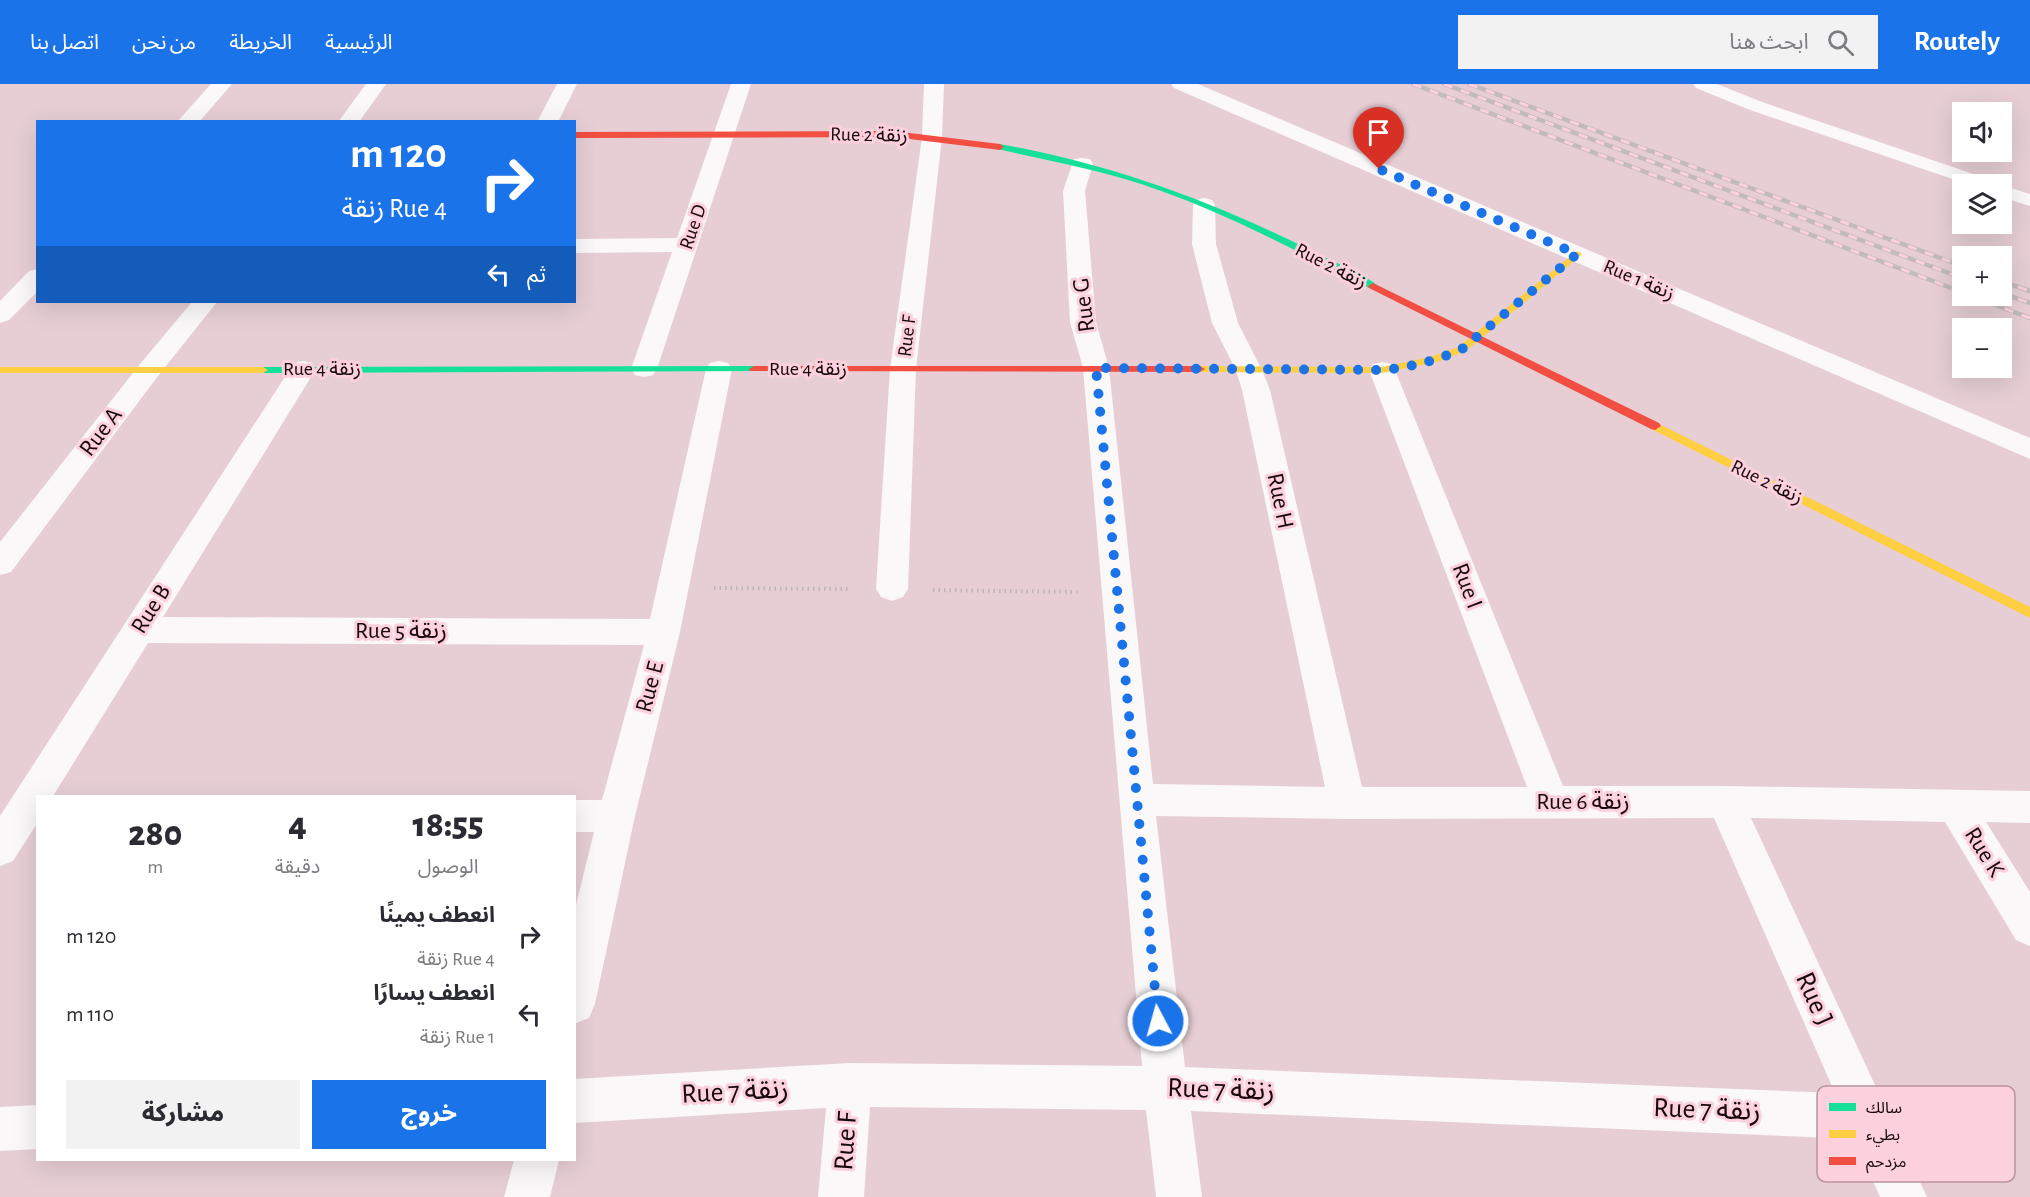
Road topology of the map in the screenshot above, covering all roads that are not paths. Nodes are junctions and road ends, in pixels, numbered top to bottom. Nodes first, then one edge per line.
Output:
1 (222, 84) edge
2 (376, 84) edge
3 (567, 84) edge
4 (741, 84) edge
5 (934, 84) edge
6 (1180, 84) edge
7 (1702, 84) edge
8 (189, 120) edge
9 (349, 120) edge
10 (548, 120) edge
11 (725, 134) junction
12 (576, 135) edge
13 (932, 137) junction
14 (1082, 165) junction
15 (1955, 174) edge
16 (2012, 194) edge
17 (2030, 201) edge
18 (1204, 205) junction
19 (686, 245) junction
20 (576, 246) edge
21 (1577, 254) junction
22 (36, 278) edge
23 (204, 303) edge
24 (0, 315) edge
25 (1477, 339) junction
26 (1096, 368) junction
27 (303, 369) junction
28 (644, 369) junction
29 (719, 369) junction
30 (903, 369) junction
31 (0, 370) edge
32 (149, 370) junction
33 (1249, 370) junction
34 (1383, 370) junction
35 (2030, 449) edge
36 (0, 564) edge
37 (892, 589) dead end
38 (2030, 613) edge
39 (138, 630) junction
40 (664, 633) junction
41 (1136, 800) junction
42 (1347, 802) junction
43 (1551, 802) junction
44 (1725, 802) junction
45 (1956, 807) junction
46 (2030, 807) edge
47 (21, 810) edge
48 (576, 816) edge
49 (616, 816) junction
50 (0, 849) edge
51 (2030, 927) edge
52 (576, 995) edge
53 (850, 1085) junction
54 (1854, 1086) edge
55 (1165, 1088) junction
56 (576, 1101) edge
57 (1817, 1115) edge
58 (36, 1127) edge
59 (0, 1129) edge
60 (537, 1161) edge
61 (1897, 1182) edge
62 (527, 1197) edge
63 (842, 1197) edge
64 (1179, 1197) edge
65 (1904, 1197) edge

1 - 8 street
2 - 9 street
3 - 10 street
4 - 11 street, Rue D
5 - 13 street, Rue F
6 - 21 street, Rue 1 زنقة
7 - 15 lane
11 - 12 street, Rue 2 زنقة
11 - 13 street, Rue 2 زنقة
11 - 19 street, Rue D
13 - 14 street, Rue 2 زنقة
13 - 30 street, Rue F
14 - 18 street, Rue 2 زنقة
14 - 26 street, Rue G
16 - 17 lane
18 - 25 street, Rue 2 زنقة
18 - 33 street, Rue H
19 - 20 street
19 - 28 street, Rue D
21 - 25 street, Rue 4 زنقة
21 - 35 street, Rue 1 زنقة
22 - 24 street
23 - 32 street, Rue A
25 - 34 street, Rue 4 زنقة
25 - 38 street, Rue 2 زنقة
26 - 30 street, Rue 4 زنقة
26 - 33 street, Rue 4 زنقة
26 - 41 street, Rue G
27 - 28 street, Rue 4 زنقة
27 - 32 street, Rue 4 زنقة
27 - 39 street, Rue B
28 - 29 street, Rue 4 زنقة
29 - 30 street, Rue 4 زنقة
29 - 40 street, Rue E
30 - 37 street, Rue F
31 - 32 street, Rue 4 زنقة
32 - 36 street, Rue A
33 - 34 street, Rue 4 زنقة
33 - 42 street, Rue H
34 - 43 street, Rue I
39 - 40 street, Rue 5 زنقة
39 - 47 street, Rue B
40 - 49 street, Rue E
41 - 42 street, Rue 6 زنقة
41 - 55 street, Rue G
42 - 43 street, Rue 6 زنقة
43 - 44 street, Rue 6 زنقة
44 - 45 street, Rue 6 زنقة
44 - 54 street, Rue J
45 - 46 street, Rue 6 زنقة
45 - 51 street, Rue K
47 - 50 street, Rue B
48 - 49 street
49 - 52 street, Rue E
53 - 55 street, Rue 7 زنقة
53 - 56 street, Rue 7 زنقة
53 - 63 street, Rue F
55 - 57 street, Rue 7 زنقة
55 - 64 street, Rue G
58 - 59 street
60 - 62 street
61 - 65 street, Rue J

